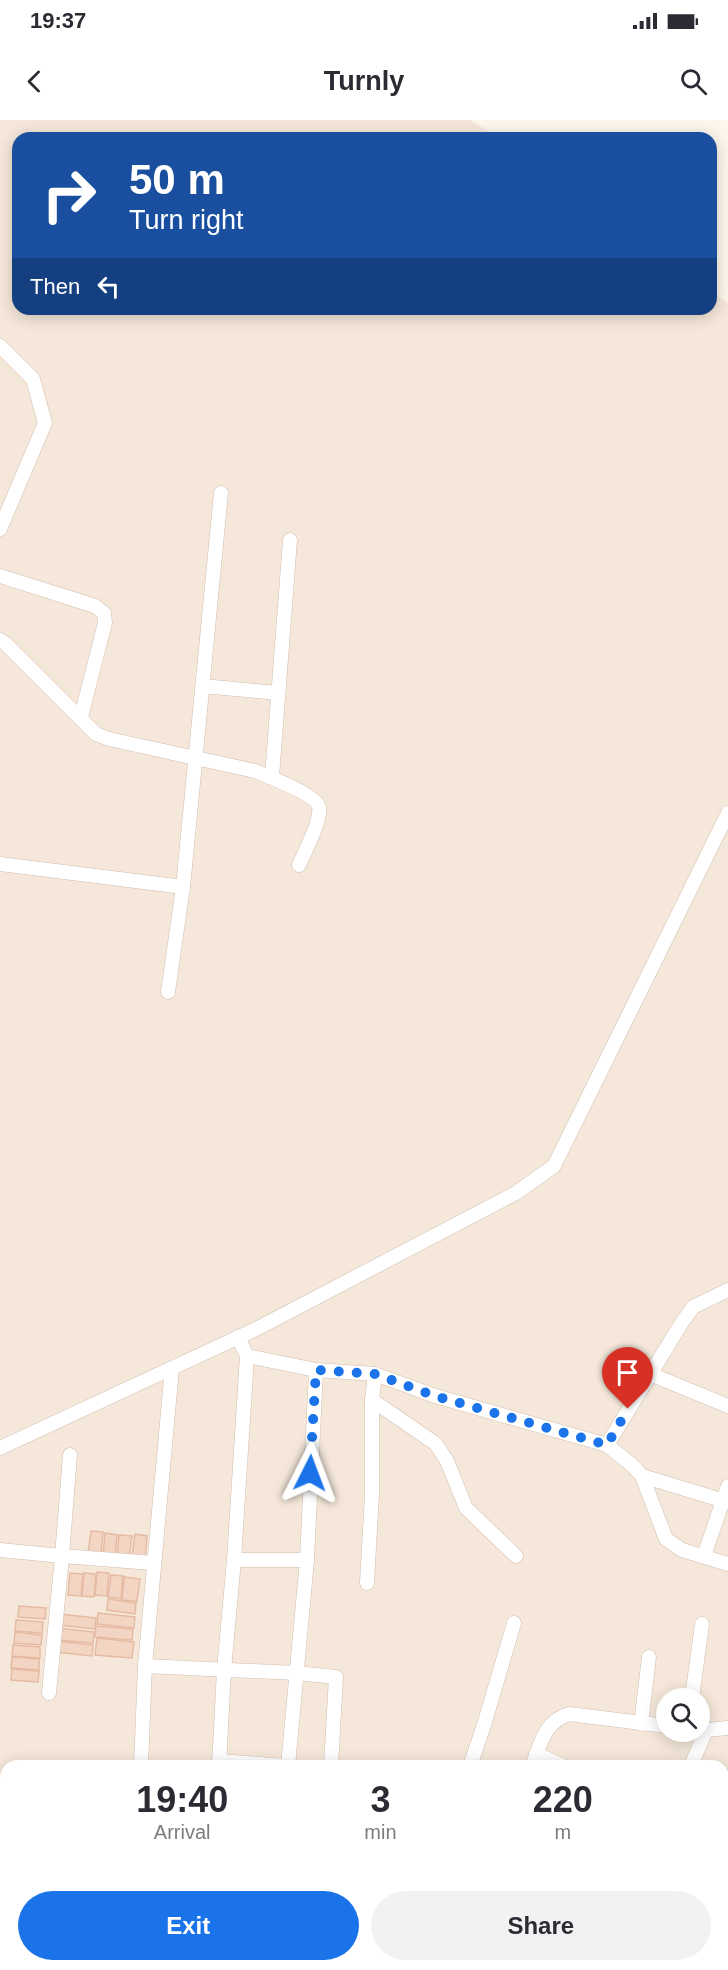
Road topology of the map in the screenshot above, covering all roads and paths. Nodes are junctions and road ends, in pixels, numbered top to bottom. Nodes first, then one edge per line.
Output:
1 (0, 346) edge
2 (221, 493) dead end
3 (0, 529) edge
4 (290, 540) dead end
5 (0, 576) edge
6 (0, 640) edge
7 (202, 686) junction
8 (277, 693) junction
9 (81, 717) junction
10 (195, 757) junction
11 (272, 777) junction
12 (728, 813) edge
13 (0, 864) edge
14 (299, 865) dead end
15 (183, 887) junction
16 (168, 992) dead end
17 (728, 1290) edge
18 (238, 1337) junction
19 (247, 1356) junction
20 (172, 1368) junction
21 (316, 1370) junction
22 (375, 1374) junction
23 (650, 1374) junction
24 (372, 1400) junction
25 (728, 1406) edge
26 (607, 1445) junction
27 (0, 1448) edge
28 (70, 1455) dead end
29 (642, 1476) junction
30 (728, 1486) edge
31 (726, 1501) edge
32 (0, 1550) edge
33 (62, 1556) junction
34 (516, 1556) dead end
35 (704, 1556) junction
36 (234, 1560) junction
37 (307, 1560) junction
38 (153, 1563) junction
39 (728, 1564) edge
40 (367, 1583) dead end
41 (514, 1623) dead end
42 (702, 1624) dead end
43 (649, 1657) dead end
44 (145, 1666) junction
45 (224, 1670) junction
46 (296, 1673) junction
47 (693, 1688) edge
48 (49, 1693) dead end
49 (641, 1724) junction
50 (656, 1725) edge
51 (728, 1728) edge
52 (710, 1729) edge
53 (698, 1742) edge
54 (141, 1760) edge
55 (219, 1760) edge
56 (288, 1760) edge
57 (331, 1760) edge
58 (472, 1760) edge
59 (534, 1760) edge
60 (693, 1760) edge

1 - 3 street
2 - 7 street
4 - 8 street
5 - 9 street
6 - 9 street
7 - 8 street
7 - 10 street
8 - 11 street
9 - 10 street
10 - 11 street
10 - 15 street
11 - 14 street
12 - 18 street
13 - 15 street
15 - 16 street
17 - 23 street
18 - 19 street
18 - 20 street
19 - 21 street
19 - 36 street
20 - 27 street
20 - 38 street
21 - 22 street
21 - 37 street
22 - 24 street
22 - 26 street
23 - 25 street
23 - 26 street
24 - 34 street
24 - 40 street
26 - 29 street
28 - 33 street
29 - 31 street
29 - 35 street
30 - 31 street
31 - 35 street
32 - 33 street
33 - 38 street
33 - 48 street
35 - 39 street
36 - 37 street
36 - 45 street
37 - 46 street
38 - 44 street
41 - 58 street
42 - 47 street
43 - 49 street
44 - 45 street
44 - 54 street
45 - 46 street
45 - 55 street
46 - 56 street
46 - 57 street
49 - 50 street
49 - 59 street
51 - 52 street
53 - 60 street

